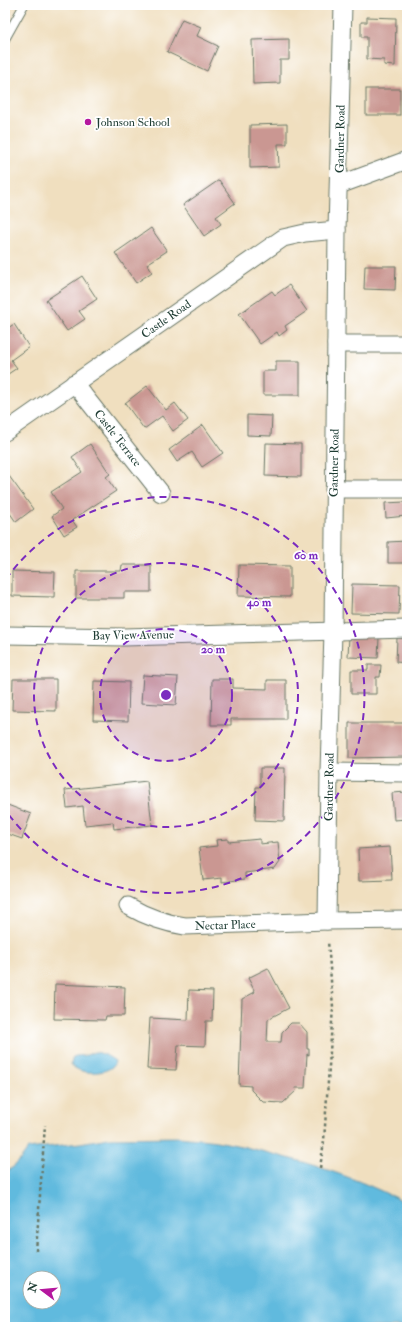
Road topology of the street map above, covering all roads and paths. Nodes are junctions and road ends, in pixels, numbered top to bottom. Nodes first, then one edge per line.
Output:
1 (24, 5) edge
2 (343, 5) edge
3 (5, 39) edge
4 (407, 160) edge
5 (338, 185) junction
6 (338, 230) junction
7 (336, 344) junction
8 (407, 344) edge
9 (74, 383) junction
10 (5, 432) edge
11 (334, 489) junction
12 (407, 489) edge
13 (162, 493) dead end
14 (407, 629) edge
15 (333, 631) junction
16 (5, 634) edge
17 (329, 772) junction
18 (407, 773) edge
19 (128, 906) dead end
20 (407, 920) edge
21 (327, 921) junction
22 (45, 1125) dead end
23 (320, 1168) dead end
24 (36, 1251) dead end

1 - 3 lane
2 - 5 street, Gardner Road
4 - 5 street
5 - 6 street, Gardner Road
6 - 7 street, Gardner Road
6 - 9 street, Castle Road
7 - 8 street
7 - 11 street, Gardner Road
9 - 10 street, Castle Road
9 - 13 street, Castle Terrace
11 - 12 street
11 - 15 street, Gardner Road
14 - 15 street, Bay View Avenue
15 - 16 street, Bay View Avenue
15 - 17 street, Gardner Road
17 - 18 street
17 - 21 street, Gardner Road
19 - 21 street, Nectar Place
20 - 21 street, Nectar Place
21 - 23 path
22 - 24 path

